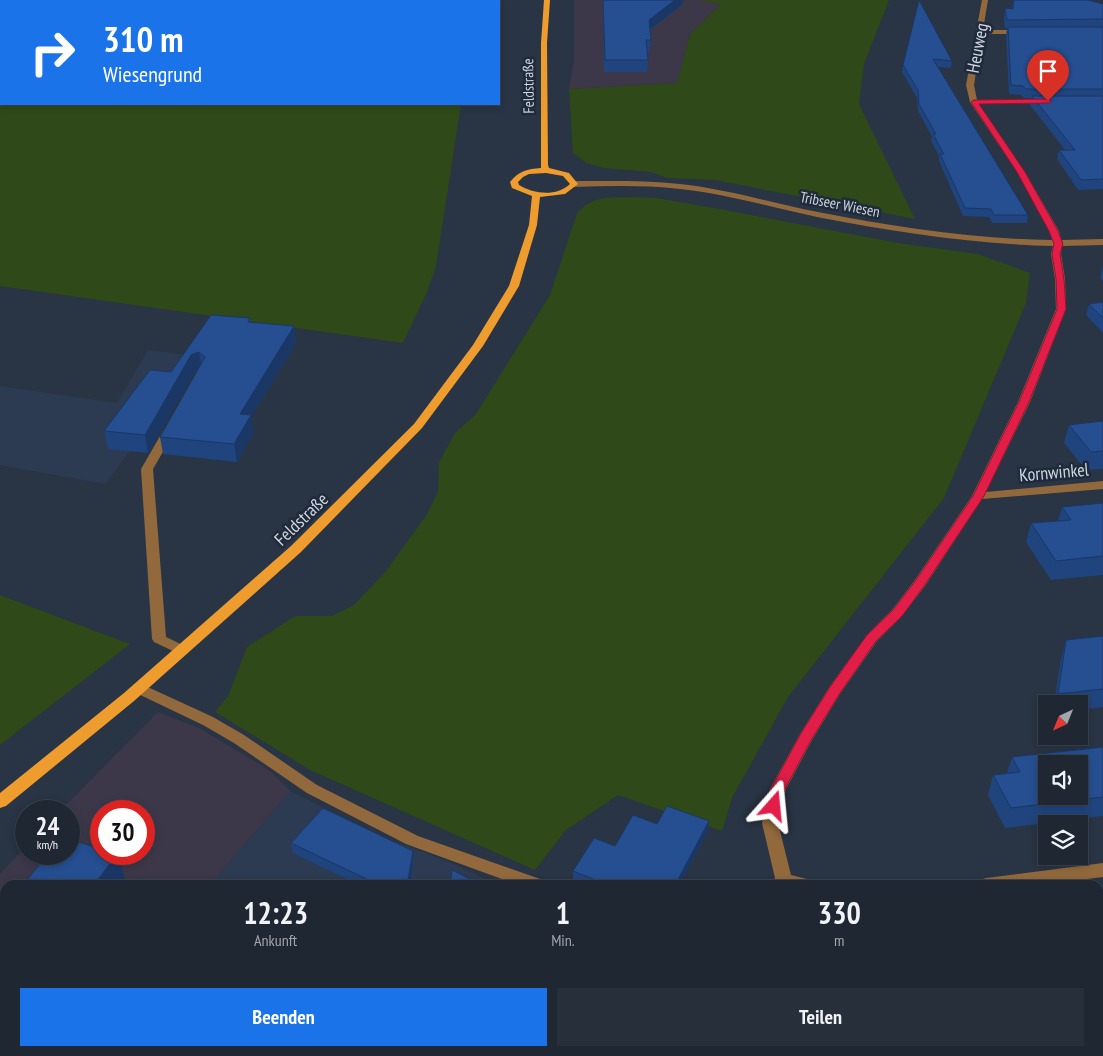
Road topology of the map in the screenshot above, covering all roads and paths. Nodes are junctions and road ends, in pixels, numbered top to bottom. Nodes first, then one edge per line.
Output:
1 (547, 0) edge
2 (985, 0) edge
3 (980, 32) junction
4 (1027, 32) edge
5 (1054, 101) edge
6 (974, 102) junction
7 (546, 170) junction
8 (574, 184) junction
9 (536, 194) junction
10 (1103, 242) edge
11 (1058, 244) junction
12 (174, 421) edge
13 (1103, 486) edge
14 (978, 496) junction
15 (182, 650) junction
16 (139, 688) junction
17 (0, 802) edge
18 (1103, 870) edge
19 (523, 880) edge
20 (780, 880) edge
21 (1025, 880) edge

1 - 7 main road, Feldstraße
2 - 3 street, Heuweg
3 - 4 street
3 - 6 street, Heuweg
5 - 6 street
6 - 11 street, Heuweg
7 - 8 main road
7 - 9 main road
8 - 9 main road
8 - 11 street, Tribseer Wiesen
9 - 15 main road, Feldstraße
10 - 11 street, Tribseer Wiesen
11 - 14 street, Heuweg
12 - 15 street
13 - 14 street, Kornwinkel
14 - 20 street, Heuweg
15 - 16 main road, Feldstraße
16 - 17 main road, Feldstraße
16 - 19 street
18 - 21 street

